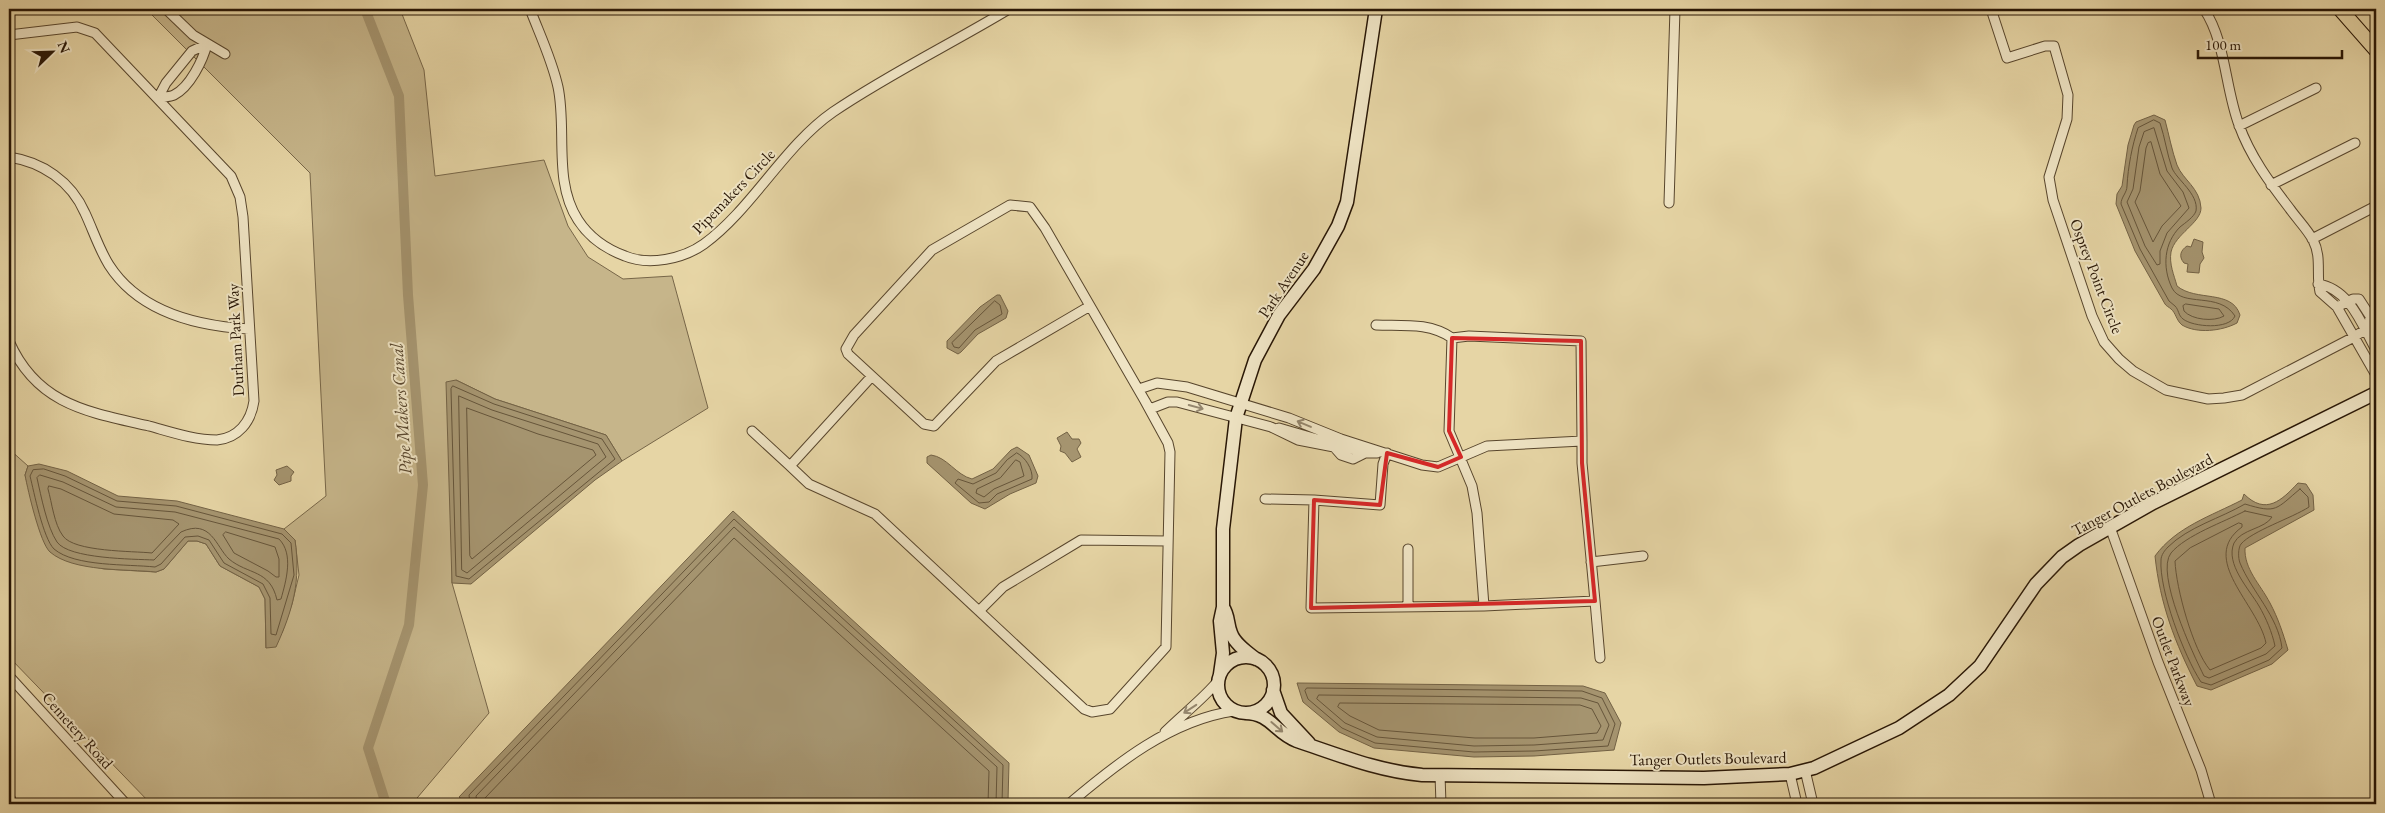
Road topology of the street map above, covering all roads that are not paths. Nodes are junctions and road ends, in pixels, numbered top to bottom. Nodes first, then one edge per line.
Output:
1 (166, 9) edge
2 (530, 9) edge
3 (1009, 9) edge
4 (1376, 9) edge
5 (1675, 9) edge
6 (1991, 9) edge
7 (2204, 9) edge
8 (2340, 9) edge
9 (9, 35) edge
10 (207, 44) junction
11 (2376, 50) edge
12 (224, 54) dead end
13 (183, 64) junction
14 (194, 73) junction
15 (2316, 88) dead end
16 (158, 98) junction
17 (2239, 126) junction
18 (2356, 143) dead end
19 (9, 157) edge
20 (2272, 185) junction
21 (1669, 203) dead end
22 (2376, 206) edge
23 (2312, 239) junction
24 (2318, 284) junction
25 (2348, 301) junction
26 (1090, 306) junction
27 (2337, 306) junction
28 (1376, 325) dead end
29 (249, 328) junction
30 (2365, 330) junction
31 (2354, 337) junction
32 (1452, 338) junction
33 (9, 341) edge
34 (2376, 350) edge
35 (2376, 375) edge
36 (872, 376) junction
37 (1139, 389) junction
38 (2376, 393) edge
39 (1240, 402) junction
40 (1150, 409) junction
41 (1236, 418) junction
42 (752, 431) dead end
43 (1582, 441) junction
44 (1385, 453) junction
45 (1461, 457) junction
46 (790, 466) junction
47 (1265, 499) dead end
48 (1314, 500) junction
49 (2110, 527) junction
50 (1168, 541) junction
51 (1408, 549) dead end
52 (1643, 556) dead end
53 (1591, 562) junction
54 (1595, 601) junction
55 (1484, 606) junction
56 (1223, 607) junction
57 (1408, 607) junction
58 (979, 611) junction
59 (1600, 658) dead end
60 (1257, 660) junction
61 (9, 676) edge
62 (1219, 678) junction
63 (1273, 690) junction
64 (1239, 712) junction
65 (1162, 736) junction
66 (1308, 744) junction
67 (1805, 770) junction
68 (1790, 774) junction
69 (1440, 775) junction
70 (9, 796) edge
71 (13, 804) edge
72 (126, 804) edge
73 (1069, 804) edge
74 (1441, 804) edge
75 (1797, 804) edge
76 (1813, 804) edge
77 (2211, 804) edge

1 - 10 street
2 - 3 street, Pipemakers Circle
4 - 39 street, Park Avenue
5 - 21 street
6 - 31 street, Osprey Point Circle
7 - 17 street
8 - 11 main road
9 - 16 street, Durham Park Way
10 - 12 street
10 - 13 street
10 - 14 street
13 - 14 street
13 - 16 street
14 - 16 street
15 - 17 street
16 - 29 street, Durham Park Way
17 - 20 street
18 - 20 street
19 - 29 street
20 - 23 street
22 - 23 street
23 - 24 street
24 - 25 street
24 - 27 street
25 - 27 street
25 - 30 street
26 - 36 street
26 - 36 street
26 - 37 street
27 - 31 street
28 - 32 street
29 - 33 street, Durham Park Way
30 - 31 street, Osprey Point Circle
30 - 34 street
31 - 35 street
32 - 43 street
32 - 45 street
36 - 46 street
37 - 39 street
37 - 40 street
38 - 49 street, Tanger Outlets Boulevard
39 - 41 street, Park Avenue
44 -> 39 street
40 -> 41 street
40 - 50 street
41 - 44 street
41 - 56 street, Park Avenue
42 - 46 street
43 - 45 street
43 - 53 street
44 - 45 street
44 - 48 street
45 - 55 street
46 - 58 street
47 - 48 street
48 - 57 street
49 - 67 street, Tanger Outlets Boulevard
49 - 77 street, Outlet Parkway
50 - 58 street
50 - 58 street
51 - 57 street
52 - 53 street
53 - 54 street
54 - 55 street
54 - 59 street
55 - 57 street
56 - 60 street, Park Avenue
56 - 62 street, Park Avenue
60 - 62 street
60 - 63 street
61 - 72 street, Cemetery Road
62 - 64 street
62 -> 65 street
63 - 64 street
63 - 66 street
64 - 65 street
64 -> 66 street, Tanger Outlets Boulevard
65 - 73 street
66 - 69 street, Tanger Outlets Boulevard
67 - 68 street, Tanger Outlets Boulevard
67 - 76 street
68 - 69 street, Tanger Outlets Boulevard
68 - 75 street
69 - 74 street
70 - 71 street

